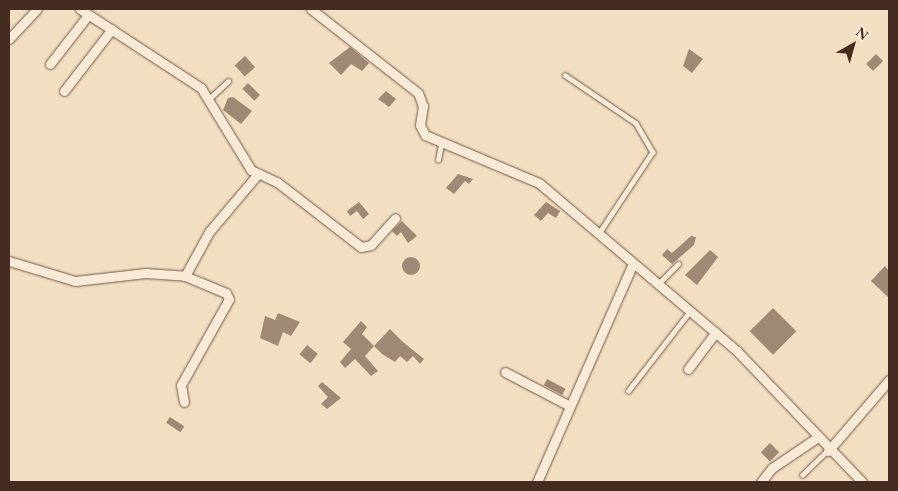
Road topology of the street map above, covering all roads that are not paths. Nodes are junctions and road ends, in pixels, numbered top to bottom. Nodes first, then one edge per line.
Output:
1 (37, 9) edge
2 (80, 9) edge
3 (310, 9) edge
4 (88, 15) junction
5 (112, 29) junction
6 (9, 39) edge
7 (50, 64) dead end
8 (565, 75) dead end
9 (228, 82) dead end
10 (64, 91) dead end
11 (209, 99) junction
12 (441, 145) junction
13 (438, 160) dead end
14 (257, 175) junction
15 (395, 218) dead end
16 (598, 235) junction
17 (9, 261) edge
18 (633, 263) junction
19 (678, 264) dead end
20 (185, 276) junction
21 (659, 283) junction
22 (690, 310) junction
23 (716, 332) junction
24 (688, 369) dead end
25 (505, 372) dead end
26 (889, 380) edge
27 (628, 391) dead end
28 (184, 402) dead end
29 (568, 405) junction
30 (818, 437) junction
31 (828, 450) junction
32 (802, 475) dead end
33 (537, 482) edge
34 (761, 482) edge
35 (862, 482) edge

1 - 6 street
2 - 4 street
3 - 12 street
4 - 5 street
4 - 7 street
5 - 10 street
5 - 11 street
8 - 16 lane
9 - 11 lane
11 - 14 street
12 - 13 lane
12 - 16 street
14 - 15 street
14 - 20 street
16 - 18 street
17 - 20 street
18 - 21 street
18 - 29 street
19 - 21 lane
20 - 28 street
21 - 22 street
22 - 23 street
22 - 27 lane
23 - 24 street
23 - 30 street
25 - 29 street
26 - 31 street
29 - 33 street
30 - 31 street
30 - 34 street
31 - 32 lane
31 - 35 street

